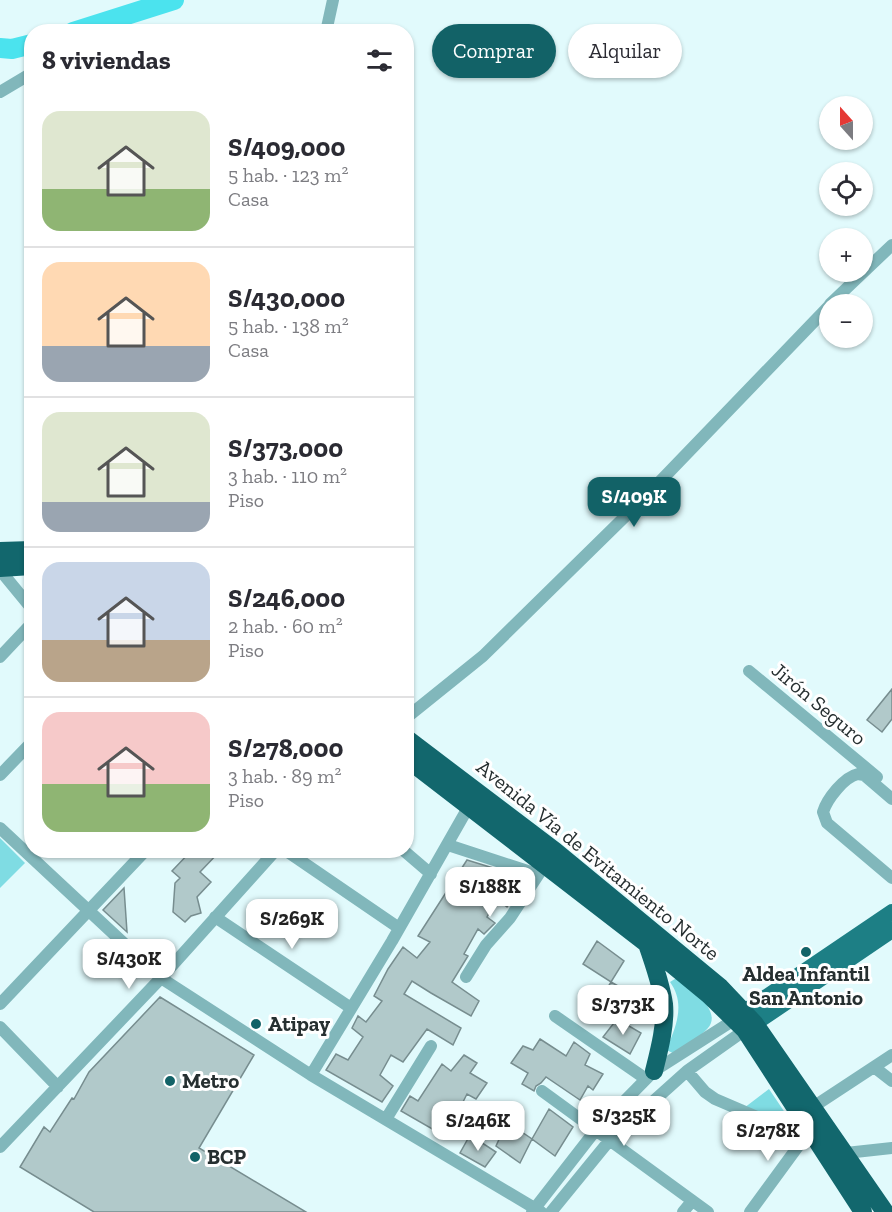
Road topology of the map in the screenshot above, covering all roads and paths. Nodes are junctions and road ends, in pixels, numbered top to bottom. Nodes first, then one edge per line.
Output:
1 (333, 0) edge
2 (328, 24) edge
3 (24, 78) edge
4 (0, 92) edge
5 (892, 246) edge
6 (842, 294) edge
7 (819, 316) edge
8 (24, 550) edge
9 (0, 551) edge
10 (24, 567) edge
11 (0, 569) edge
12 (24, 599) edge
13 (24, 632) edge
14 (0, 657) edge
15 (749, 671) dead end
16 (414, 712) edge
17 (414, 745) edge
18 (24, 750) edge
19 (414, 764) edge
20 (0, 775) edge
21 (892, 789) edge
22 (892, 799) edge
23 (469, 806) junction
24 (0, 828) edge
25 (448, 845) junction
26 (24, 847) edge
27 (37, 858) edge
28 (138, 858) edge
29 (269, 858) edge
30 (297, 858) edge
31 (412, 858) edge
32 (546, 863) junction
33 (431, 874) junction
34 (892, 878) edge
35 (88, 910) junction
36 (892, 912) edge
37 (215, 917) junction
38 (399, 928) junction
39 (892, 930) edge
40 (646, 943) junction
41 (466, 977) dead end
42 (161, 978) junction
43 (0, 1004) edge
44 (351, 1008) junction
45 (555, 1016) dead end
46 (744, 1022) junction
47 (0, 1027) edge
48 (431, 1046) dead end
49 (892, 1055) edge
50 (874, 1067) junction
51 (687, 1071) junction
52 (311, 1075) junction
53 (650, 1075) junction
54 (892, 1081) edge
55 (58, 1087) junction
56 (542, 1090) dead end
57 (813, 1107) junction
58 (386, 1119) junction
59 (810, 1130) junction
60 (595, 1131) junction
61 (609, 1141) junction
62 (0, 1147) edge
63 (892, 1148) edge
64 (846, 1153) junction
65 (692, 1201) junction
66 (536, 1211) edge
67 (551, 1212) edge
68 (683, 1212) edge
69 (708, 1212) edge
70 (750, 1212) edge
71 (863, 1212) edge
72 (885, 1212) edge

1 - 2 street
3 - 4 street
5 - 6 street
7 - 16 street
8 - 9 highway
10 - 11 highway
11 - 12 street
13 - 14 street
15 - 21 street, Jirón Seguro
17 - 32 highway, Avenida Vía de Evitamiento Norte
18 - 20 street
19 - 23 highway, Avenida Vía de Evitamiento Norte
22 - 34 street
23 - 25 street
23 - 32 highway, Avenida Vía de Evitamiento Norte
24 - 26 street
25 - 32 street
25 - 33 street
27 - 35 street
28 - 35 street
29 - 37 street
30 - 38 street
31 - 33 street
32 - 40 highway, Avenida Vía de Evitamiento Norte
32 - 41 street
32 - 46 highway, Avenida Vía de Evitamiento Norte
33 - 38 street
35 - 42 street
35 - 43 street
36 - 46 main road
37 - 42 street
37 - 44 street
38 - 44 street
39 - 46 main road
40 - 46 highway, Avenida Vía de Evitamiento Norte
40 - 53 highway
42 - 52 street
42 - 55 street
44 - 52 street
45 - 53 street
46 - 51 street
46 - 53 street
46 - 57 highway
46 - 59 highway
47 - 55 street
48 - 58 street
49 - 50 street
50 - 54 street
50 - 57 street
51 - 59 street
51 - 61 street
52 - 58 street
53 - 60 street
55 - 62 street
56 - 60 street
57 - 64 highway
58 - 66 street
59 - 70 street
59 - 71 highway
60 - 61 street
60 - 66 street
61 - 65 street
61 - 67 street
63 - 64 street
64 - 72 highway
65 - 68 street
65 - 69 street

